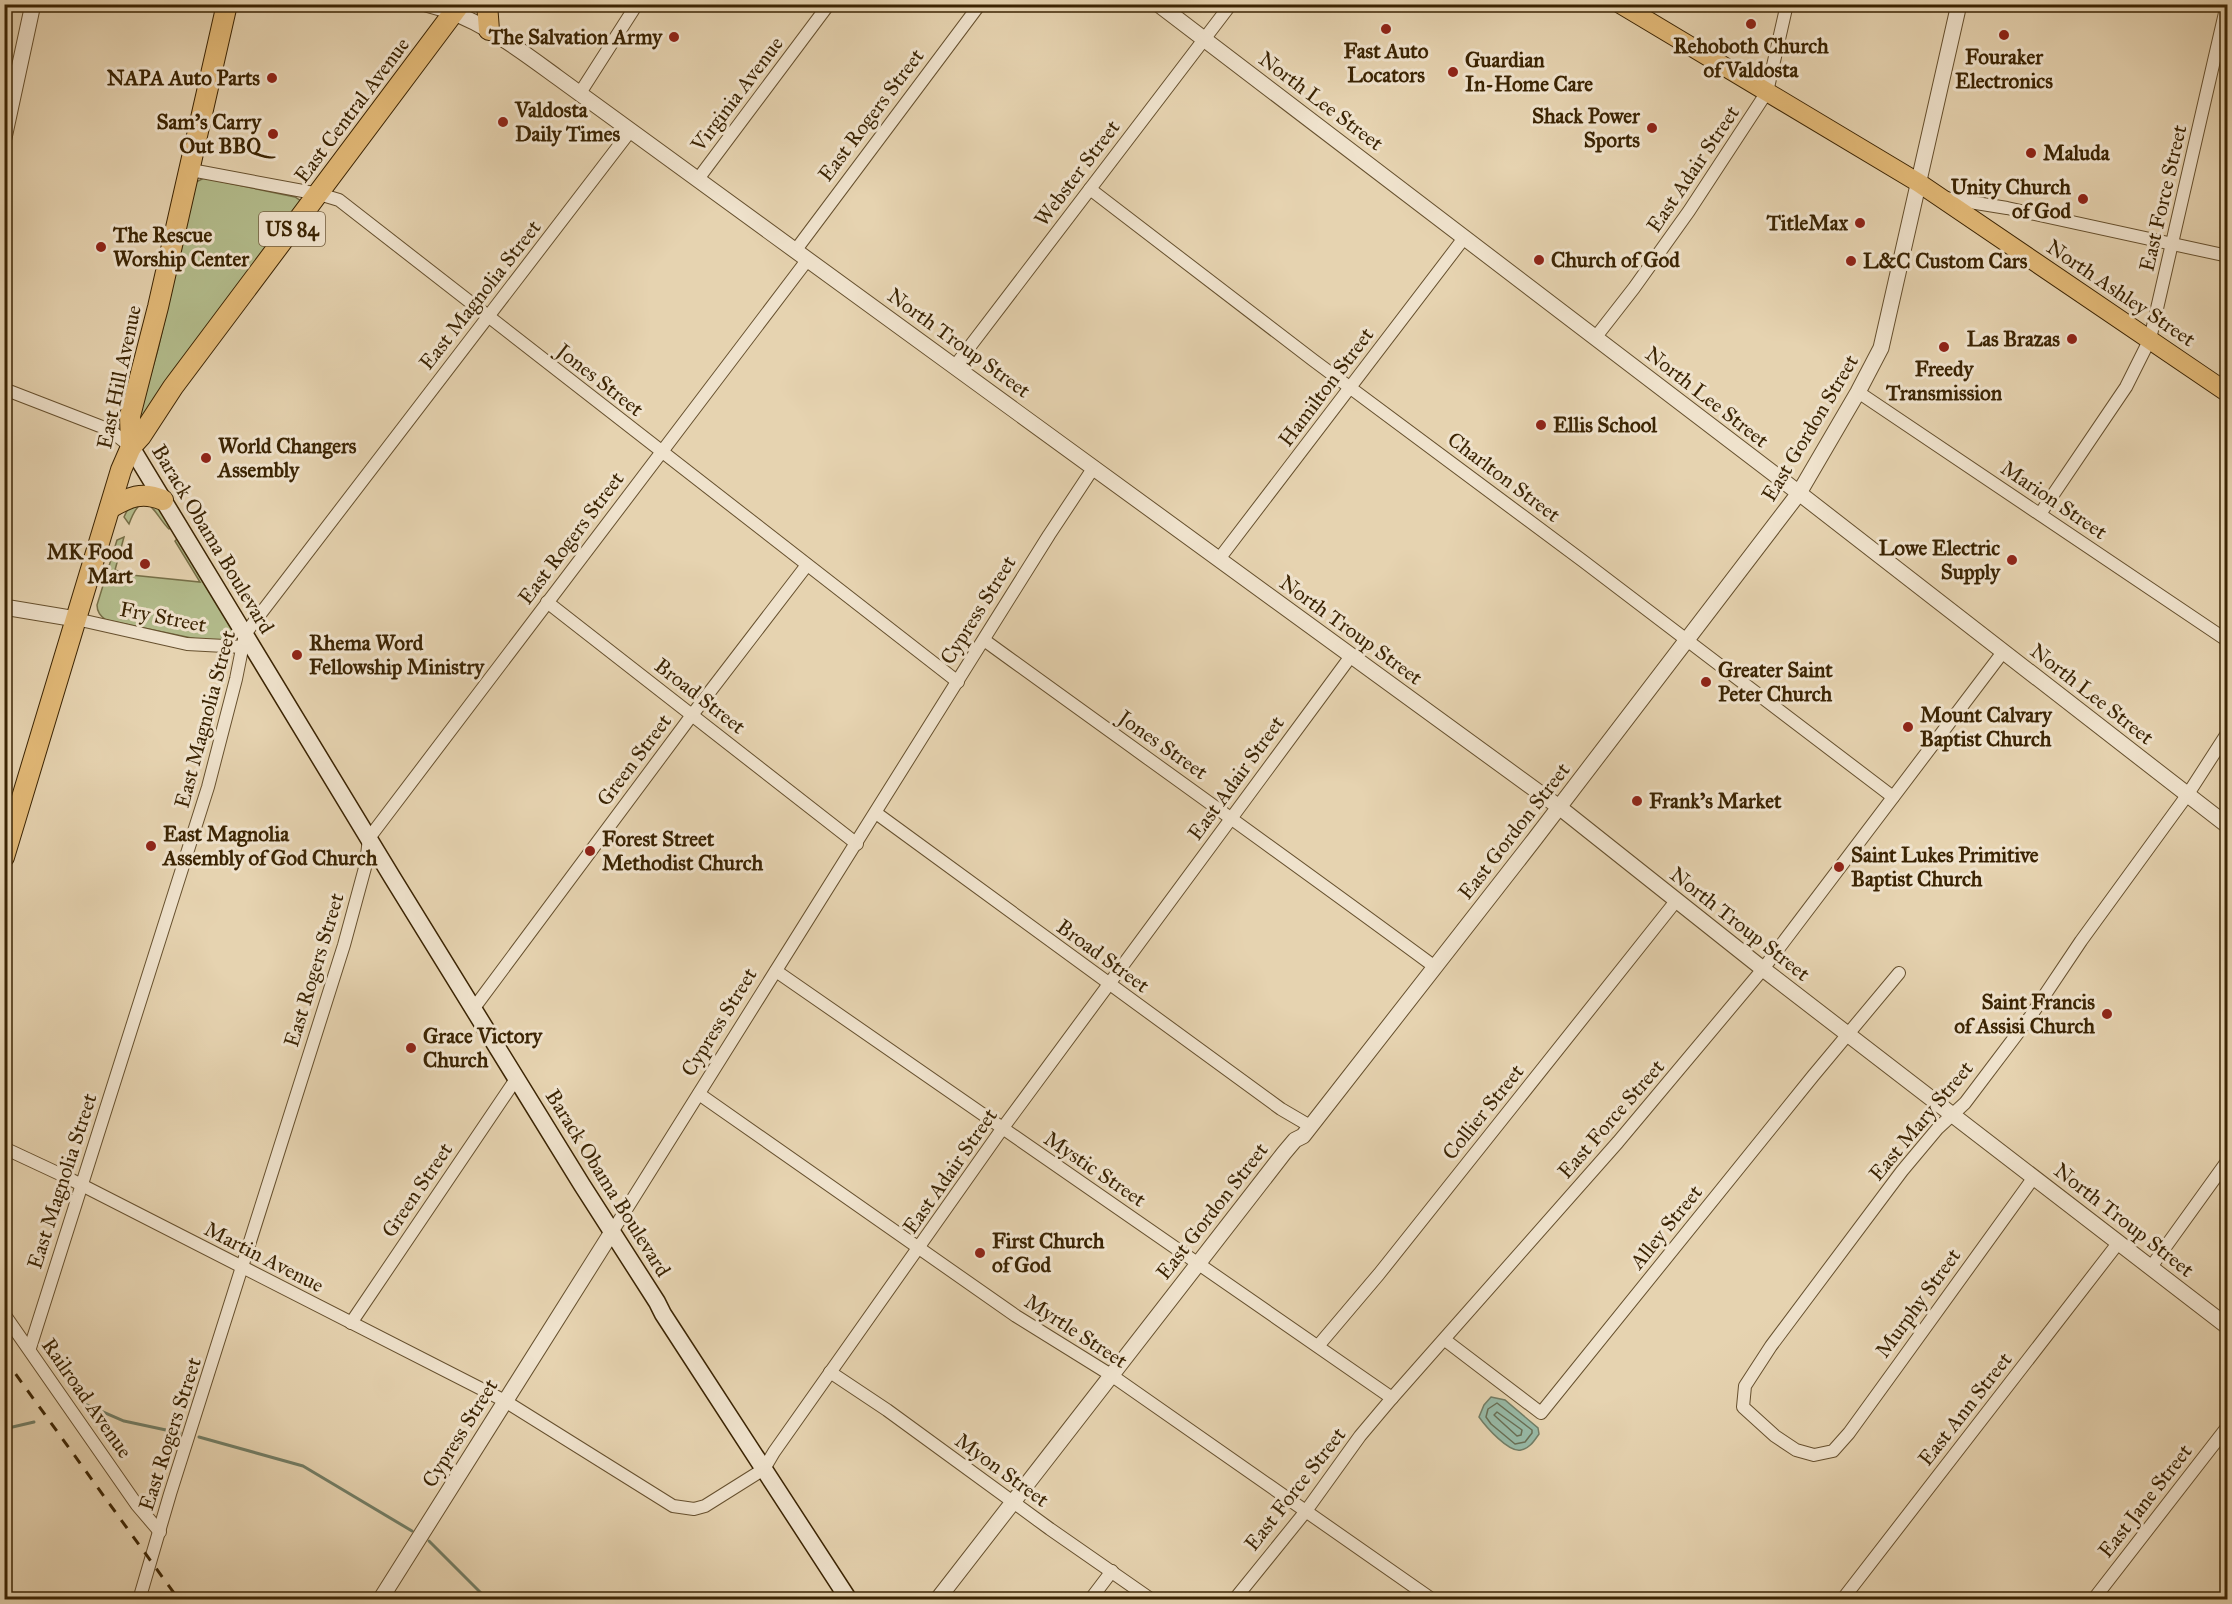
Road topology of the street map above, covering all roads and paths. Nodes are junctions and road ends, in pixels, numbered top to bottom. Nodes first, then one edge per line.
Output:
1 (33, 4) edge
2 (227, 4) edge
3 (426, 4) edge
4 (487, 4) edge
5 (637, 4) edge
6 (829, 4) edge
7 (980, 4) edge
8 (1158, 4) edge
9 (1231, 4) edge
10 (1620, 4) edge
11 (1787, 4) edge
12 (1959, 4) edge
13 (2227, 4) edge
14 (457, 9) edge
15 (489, 30) junction
16 (1205, 39) junction
17 (580, 93) junction
18 (1767, 93) junction
19 (5, 129) edge
20 (631, 130) junction
21 (191, 170) junction
22 (698, 179) junction
23 (1919, 183) junction
24 (1090, 189) junction
25 (319, 194) junction
26 (1941, 197) junction
27 (1464, 238) junction
28 (2173, 244) junction
29 (802, 255) junction
30 (2228, 256) edge
31 (488, 316) junction
32 (1595, 338) junction
33 (2150, 339) junction
34 (955, 366) junction
35 (1350, 387) junction
36 (4, 389) edge
37 (1858, 392) junction
38 (2228, 393) edge
39 (131, 447) junction
40 (662, 452) junction
41 (1094, 467) junction
42 (1799, 494) junction
43 (164, 500) junction
44 (110, 508) junction
45 (2040, 514) junction
46 (1219, 559) junction
47 (807, 566) junction
48 (547, 602) junction
49 (4, 607) edge
50 (76, 619) junction
51 (984, 640) junction
52 (1687, 640) junction
53 (244, 641) junction
54 (2228, 641) edge
55 (2003, 652) junction
56 (1351, 656) junction
57 (958, 682) junction
58 (692, 715) junction
59 (2228, 732) edge
60 (2188, 794) junction
61 (1893, 797) junction
62 (1559, 807) junction
63 (876, 813) junction
64 (1232, 817) junction
65 (2228, 826) edge
66 (369, 838) junction
67 (856, 844) junction
68 (4, 857) edge
69 (1676, 901) junction
70 (1435, 967) junction
71 (1763, 969) junction
72 (776, 971) junction
73 (1899, 973) dead end
74 (1108, 984) junction
75 (474, 1008) junction
76 (1848, 1035) junction
77 (516, 1079) junction
78 (699, 1094) junction
79 (1953, 1115) junction
80 (1310, 1126) junction
81 (1002, 1129) junction
82 (4, 1148) edge
83 (2228, 1160) edge
84 (2034, 1177) junction
85 (80, 1185) junction
86 (612, 1232) junction
87 (2119, 1242) junction
88 (919, 1248) junction
89 (1198, 1263) junction
90 (2151, 1267) junction
91 (242, 1268) junction
92 (4, 1314) edge
93 (351, 1323) junction
94 (2228, 1327) edge
95 (1445, 1340) junction
96 (1318, 1347) junction
97 (30, 1348) junction
98 (830, 1372) junction
99 (1111, 1375) junction
100 (1392, 1398) junction
101 (505, 1401) junction
102 (2228, 1426) edge
103 (1833, 1451) joint
104 (764, 1469) junction
105 (1013, 1502) junction
106 (1305, 1511) junction
107 (160, 1532) junction
108 (1112, 1571) junction
109 (139, 1599) edge
110 (380, 1599) edge
111 (849, 1599) edge
112 (937, 1599) edge
113 (1090, 1599) edge
114 (1152, 1599) edge
115 (1234, 1599) edge
116 (1433, 1599) edge
117 (1842, 1599) edge
118 (2093, 1599) edge

1 - 19 street
2 - 21 highway, East Hill Avenue / US 84
3 - 14 street, North Troup Street
4 - 15 highway
5 - 17 street
6 - 22 street, Virginia Avenue
7 - 29 street, East Rogers Street
8 - 16 street, North Lee Street
9 - 16 street, Webster Street
10 - 18 main road, North Ashley Street
11 - 18 street, East Adair Street
12 - 23 street, East Gordon Street
13 - 28 street, East Force Street
14 - 15 street, North Troup Street
14 - 25 highway, East Central Avenue / US 84
15 - 17 street, North Troup Street
16 - 24 street, Webster Street
16 - 27 street, North Lee Street
17 - 20 street, North Troup Street
18 - 23 main road, North Ashley Street
18 - 32 street, East Adair Street
20 - 22 street, North Troup Street
20 - 31 street, East Magnolia Street
21 - 25 street, Jones Street
21 - 39 highway, East Hill Avenue / US 84
22 - 29 street, North Troup Street
23 - 26 main road, North Ashley Street
23 - 37 street, East Gordon Street
24 - 34 street, Webster Street
24 - 35 street, Charlton Street
25 - 31 street, Jones Street
25 - 39 highway, East Central Avenue / US 84
26 - 28 street
26 - 33 main road, North Ashley Street
27 - 32 street, North Lee Street
27 - 35 street, Hamilton Street
28 - 30 street
28 - 33 street, East Force Street
29 - 34 street, North Troup Street
29 - 40 street, East Rogers Street
31 - 40 street, Jones Street
31 - 53 street, East Magnolia Street
32 - 42 street, North Lee Street
33 - 38 main road, North Ashley Street
33 - 45 street, East Force Street
34 - 41 street, North Troup Street
35 - 46 street, Hamilton Street
35 - 52 street, Charlton Street
36 - 39 street
37 - 42 street, East Gordon Street
37 - 45 street, Marion Street
39 - 43 main road, Barack Obama Boulevard
39 - 44 highway, East Hill Avenue / US 84
40 - 47 street, Jones Street
40 - 48 street, East Rogers Street
41 - 46 street, North Troup Street
41 - 51 street, Cypress Street
42 - 52 street, East Gordon Street
42 - 55 street, North Lee Street
43 - 44 highway
43 - 53 main road, Barack Obama Boulevard
44 - 50 highway, East Hill Avenue / US 84
45 - 54 street, Marion Street
46 - 56 street, North Troup Street
47 - 57 street, Jones Street
47 - 58 street, Green Street
48 - 58 street, Broad Street
48 - 66 street, East Rogers Street
49 - 50 street
50 - 53 street, Fry Street
50 - 68 highway, East Hill Avenue / US 84
51 - 57 street, Cypress Street
51 - 64 street, Jones Street
52 - 61 street, Charlton Street
52 - 62 street, East Gordon Street
53 - 66 main road, Barack Obama Boulevard
53 - 85 street, East Magnolia Street
55 - 60 street, North Lee Street
55 - 61 street, East Force Street
56 - 62 street, North Troup Street
56 - 64 street, East Adair Street
57 - 63 street, Cypress Street
58 - 67 street, Broad Street
58 - 75 street, Green Street
59 - 60 street, East Mary Street
60 - 65 street, North Lee Street
60 - 79 street, East Mary Street
61 - 71 street, East Force Street
62 - 69 street, North Troup Street
62 - 70 street, East Gordon Street
63 - 67 street, Cypress Street
63 - 74 street, Broad Street
64 - 70 street, Jones Street
64 - 74 street, East Adair Street
66 - 75 main road, Barack Obama Boulevard
66 - 91 street, East Rogers Street
67 - 72 street, Cypress Street
69 - 71 street, North Troup Street
69 - 96 street, Collier Street
70 - 80 street, East Gordon Street
71 - 76 street, North Troup Street
71 - 95 street, East Force Street
72 - 78 street, Cypress Street
72 - 81 street, Mystic Street
73 - 76 street, Alley Street
74 - 80 street, Broad Street
74 - 81 street, East Adair Street
75 - 77 main road, Barack Obama Boulevard
76 - 79 street, North Troup Street
76 - 95 street, Alley Street
77 - 86 main road, Barack Obama Boulevard
77 - 93 street, Green Street
78 - 86 street, Cypress Street
78 - 88 street, Myrtle Street
79 - 84 street, North Troup Street
79 - 103 street, East Mary Street
80 - 89 street, East Gordon Street
81 - 88 street, East Adair Street
81 - 89 street, Mystic Street
82 - 85 street, Martin Avenue
83 - 90 street
84 - 87 street, North Troup Street
84 - 103 street, Murphy Street
85 - 91 street, Martin Avenue
85 - 97 street, East Magnolia Street
86 - 101 street, Cypress Street
86 - 104 main road, Barack Obama Boulevard
87 - 90 street, North Troup Street
87 - 117 street, East Ann Street
88 - 98 street, East Adair Street
88 - 99 street, Myrtle Street
89 - 96 street, Mystic Street
89 - 99 street, East Gordon Street
90 - 94 street, North Troup Street
91 - 93 street, Martin Avenue
91 - 107 street, East Rogers Street
92 - 97 street, Railroad Avenue
93 - 101 street, Martin Avenue
95 - 100 street, East Force Street
96 - 100 street, Mystic Street
97 - 107 street, Railroad Avenue
98 - 104 street, East Adair Street
98 - 105 street, Myon Street
99 - 105 street, East Gordon Street
99 - 106 street, Myrtle Street
100 - 106 street, East Force Street
101 - 104 street, East Adair Street
101 - 110 street, Cypress Street
102 - 118 street, East Jane Street
104 - 111 main road, Barack Obama Boulevard
105 - 108 street, Myon Street
105 - 112 street, East Gordon Street
106 - 115 street, East Force Street
106 - 116 street, Myrtle Street
107 - 109 street, East Rogers Street
108 - 113 street
108 - 114 street, Myon Street

